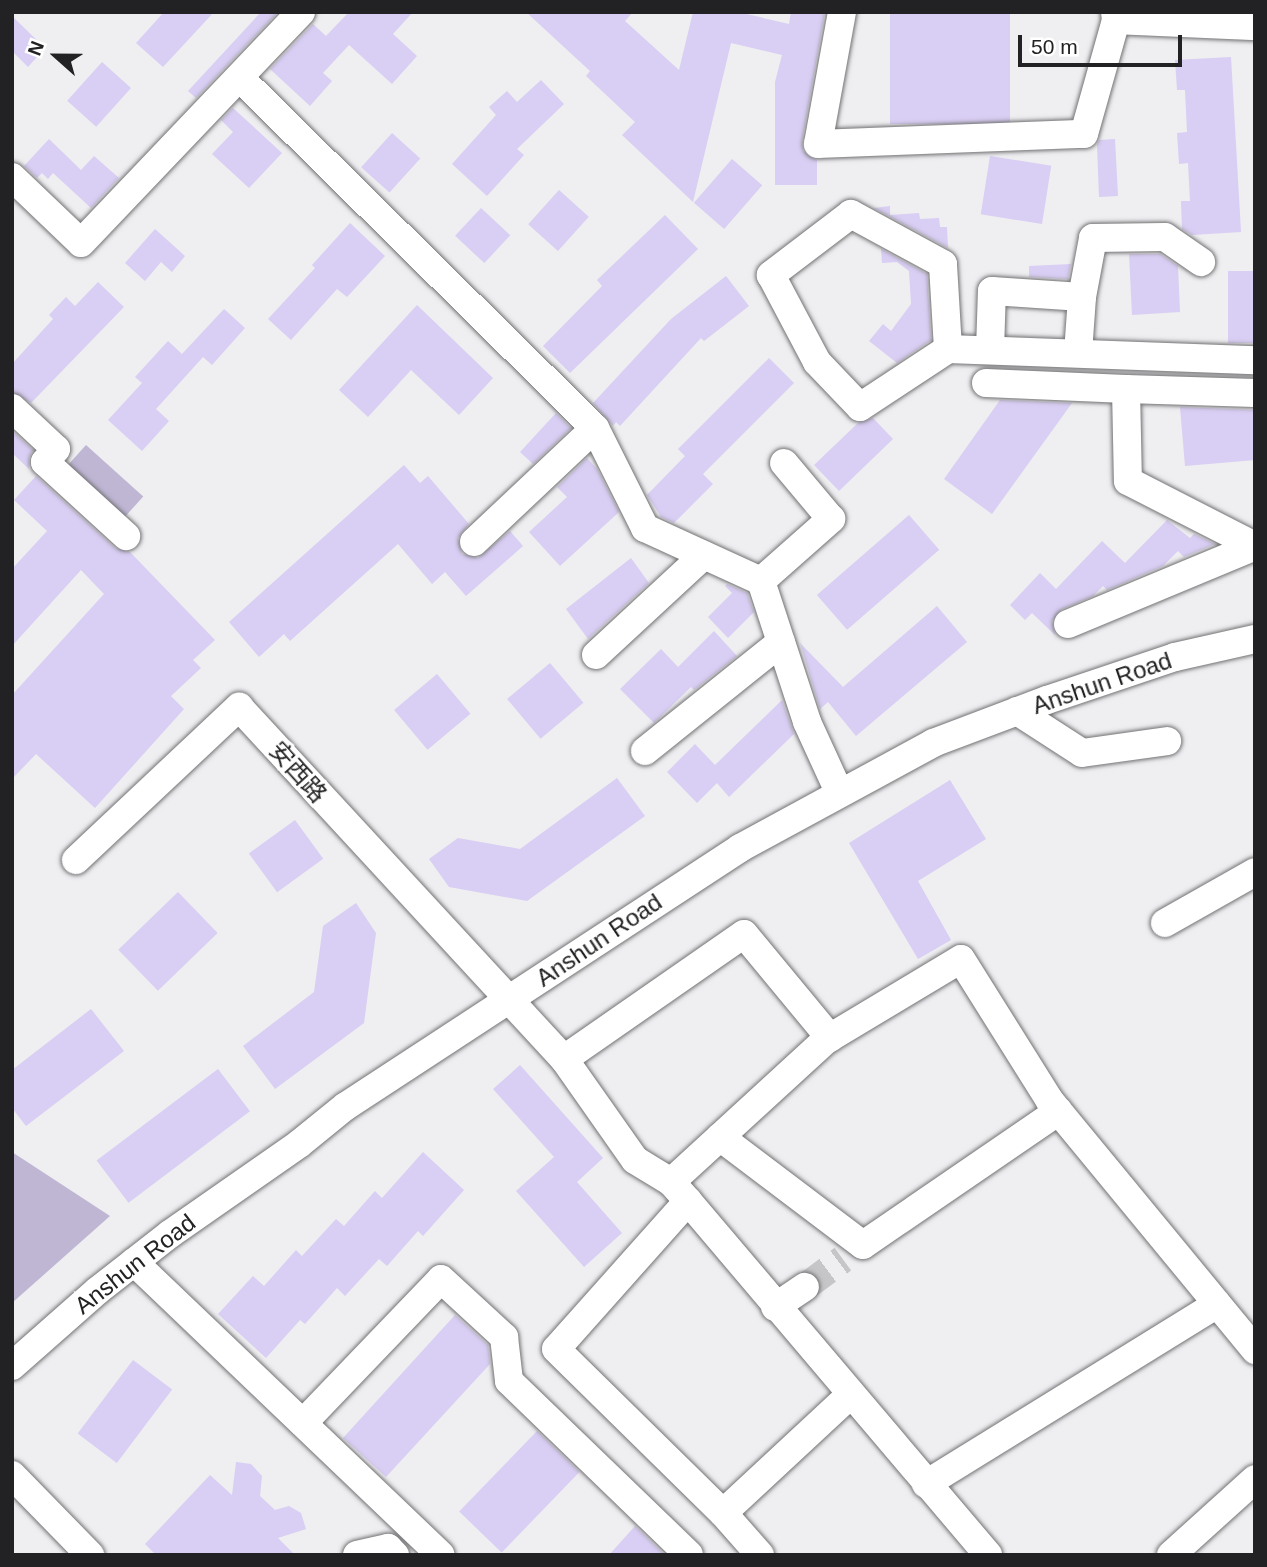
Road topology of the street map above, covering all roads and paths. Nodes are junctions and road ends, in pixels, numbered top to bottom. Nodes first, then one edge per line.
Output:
1 (300, 12) edge
2 (842, 12) edge
3 (1116, 16) edge
4 (1255, 26) edge
5 (239, 77) junction
6 (12, 177) edge
7 (1201, 262) dead end
8 (1082, 297) junction
9 (948, 349) junction
10 (990, 350) junction
11 (1078, 353) junction
12 (1255, 360) edge
13 (986, 383) dead end
14 (1126, 388) junction
15 (1255, 393) edge
16 (12, 408) edge
17 (595, 428) junction
18 (784, 463) dead end
19 (126, 536) dead end
20 (474, 542) dead end
21 (1255, 546) edge
22 (704, 555) junction
23 (761, 581) junction
24 (1068, 624) dead end
25 (1255, 639) edge
26 (781, 642) junction
27 (596, 655) dead end
28 (1017, 711) junction
29 (1167, 741) dead end
30 (645, 751) dead end
31 (839, 792) junction
32 (76, 860) dead end
33 (1255, 872) edge
34 (1165, 923) dead end
35 (508, 1002) junction
36 (830, 1038) junction
37 (564, 1059) junction
38 (1059, 1111) junction
39 (720, 1137) junction
40 (680, 1192) junction
41 (134, 1262) junction
42 (805, 1287) tunnel mouth
43 (1217, 1304) junction
44 (775, 1307) junction
45 (1255, 1350) edge
46 (12, 1366) edge
47 (850, 1395) junction
48 (303, 1423) junction
49 (12, 1475) edge
50 (1255, 1479) edge
51 (926, 1484) junction
52 (723, 1513) junction
53 (90, 1555) edge
54 (357, 1555) edge
55 (395, 1555) edge
56 (441, 1555) edge
57 (689, 1555) edge
58 (760, 1555) edge
59 (988, 1555) edge
60 (1171, 1555) edge

1 - 5 street
2 - 3 street
3 - 4 street
5 - 6 street
5 - 17 street
7 - 8 street
8 - 10 street
8 - 11 street
9 - 9 street
9 - 10 street
10 - 11 street
11 - 12 street
13 - 14 street
14 - 15 street
14 - 21 street
16 - 19 street
17 - 20 street
17 - 22 street
18 - 23 street
21 - 24 street
22 - 23 street
22 - 27 street
23 - 26 street
25 - 28 street, Anshun Road
26 - 30 street
26 - 31 street
28 - 29 street
28 - 31 street, Anshun Road
31 - 35 street, Anshun Road
32 - 35 street, 安西路
33 - 34 street
35 - 37 street
35 - 41 street, Anshun Road
36 - 37 street
36 - 38 street
36 - 39 street
37 - 40 street
38 - 39 street
38 - 43 street
39 - 40 street
40 - 44 street
40 - 52 street
41 - 46 street, Anshun Road
41 - 48 street
42 - 44 street
43 - 45 street
43 - 51 street
44 - 47 street
47 - 51 street
47 - 52 street
48 - 56 street
48 - 57 street
49 - 53 street
50 - 60 street
51 - 59 street
52 - 58 street
54 - 55 street

